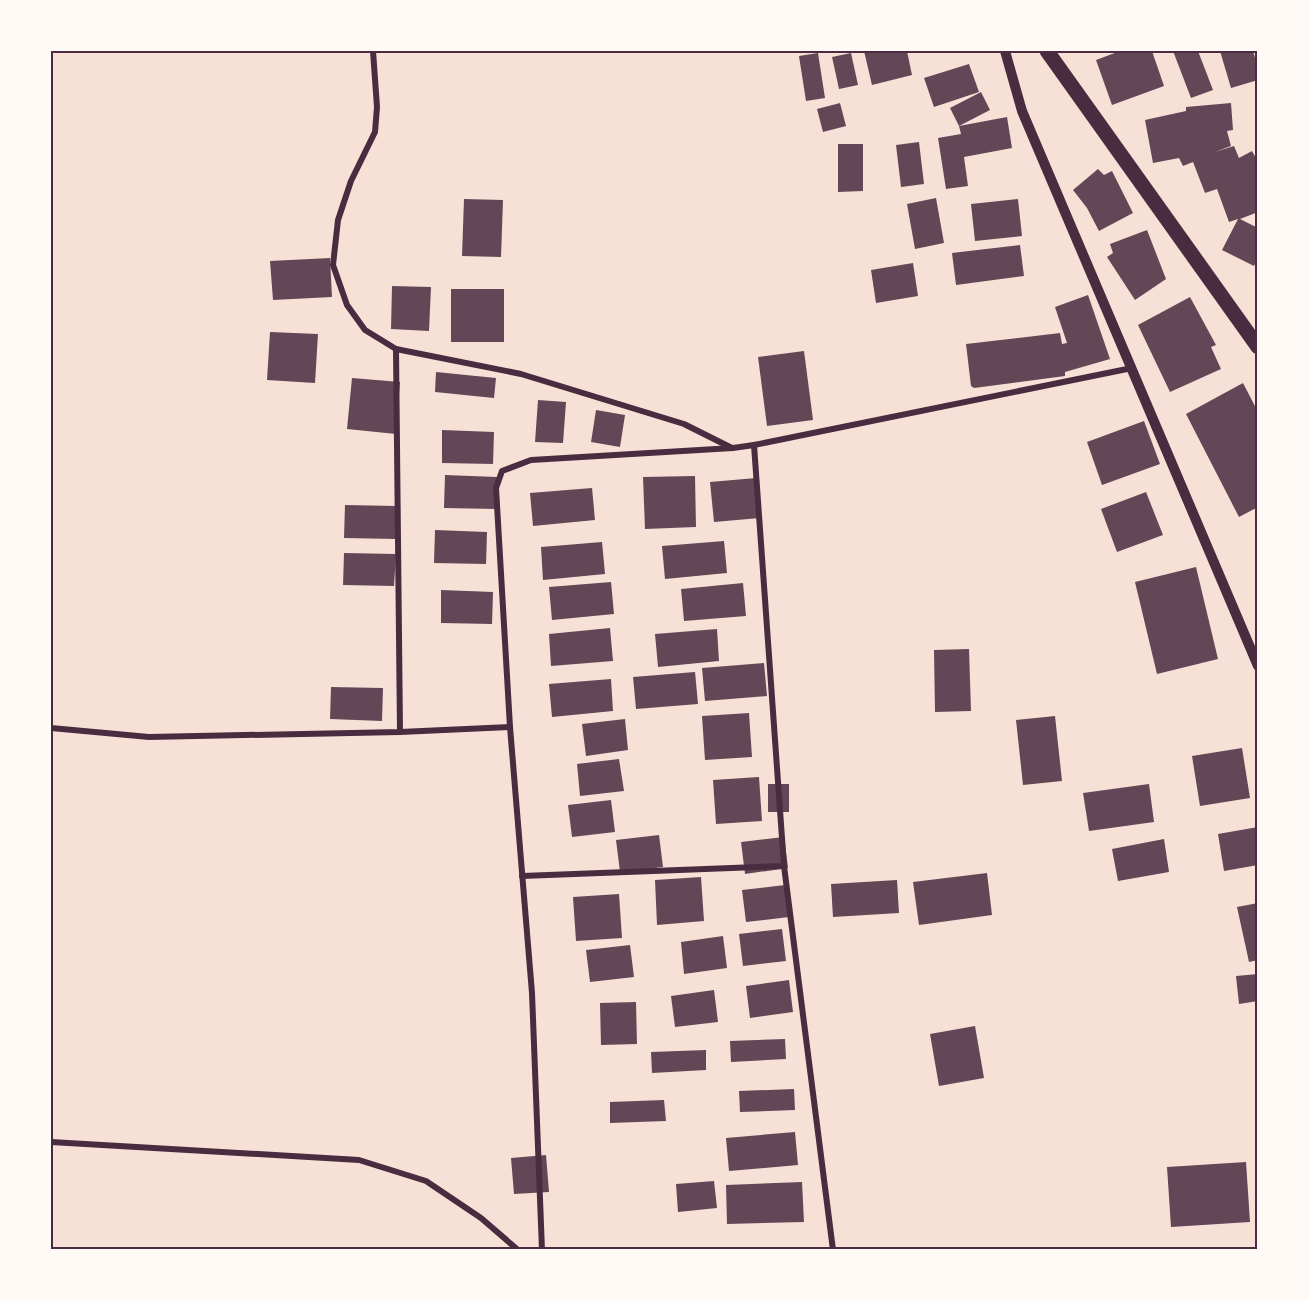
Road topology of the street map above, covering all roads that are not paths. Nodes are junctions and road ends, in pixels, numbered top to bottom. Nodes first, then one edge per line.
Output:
1 (373, 51) edge
2 (1005, 51) edge
3 (1047, 51) edge
4 (1258, 347) edge
5 (396, 348) junction
6 (1132, 368) junction
7 (754, 445) junction
8 (733, 448) junction
9 (1258, 666) edge
10 (510, 727) junction
11 (51, 728) edge
12 (400, 732) junction
13 (784, 866) junction
14 (522, 876) junction
15 (51, 1142) edge
16 (518, 1250) edge
17 (542, 1250) edge
18 (833, 1250) edge

1 - 5 street
2 - 6 street
3 - 4 main road
5 - 8 street
5 - 12 street
6 - 7 street
6 - 9 street
7 - 8 street
7 - 13 street
8 - 10 street
10 - 12 street
10 - 14 street
11 - 12 street
13 - 14 street
13 - 18 street
14 - 17 street
15 - 16 street

